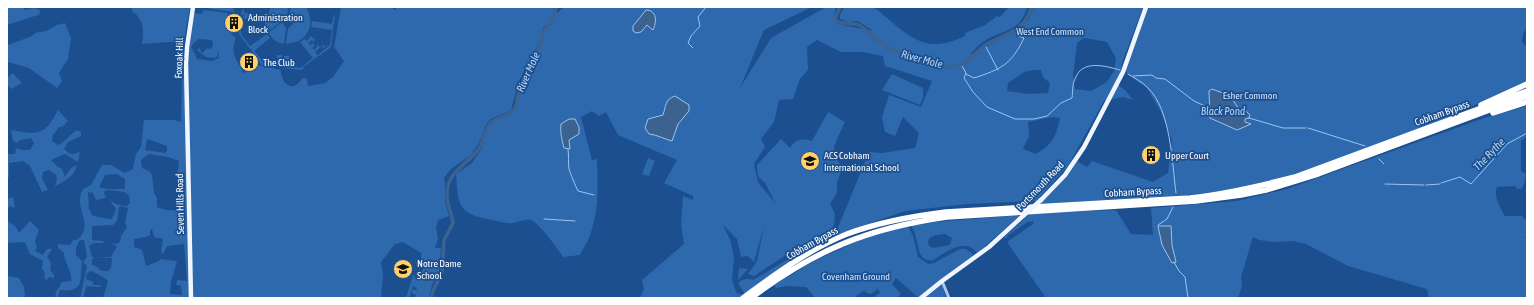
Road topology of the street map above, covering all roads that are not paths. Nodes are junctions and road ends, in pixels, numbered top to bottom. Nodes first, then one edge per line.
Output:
1 (192, 7) edge
2 (1146, 7) edge
3 (1527, 84) edge
4 (1527, 91) edge
5 (1527, 96) edge
6 (1527, 102) edge
7 (187, 109) joint
8 (1443, 122) junction
9 (1393, 146) junction
10 (942, 280) junction
11 (191, 298) edge
12 (743, 298) edge
13 (751, 298) edge
14 (921, 298) edge
15 (949, 298) edge

1 - 7 main road, Foxoak Hill
2 - 10 main road, Portsmouth Road, bridge
3 - 8 highway
4 - 8 highway, Cobham Bypass
5 - 9 highway, Cobham Bypass
6 - 9 highway
7 - 11 main road, Seven Hills Road
8 - 12 highway, Cobham Bypass
9 - 13 highway, Cobham Bypass
10 - 14 main road, Portsmouth Road
10 - 15 street

